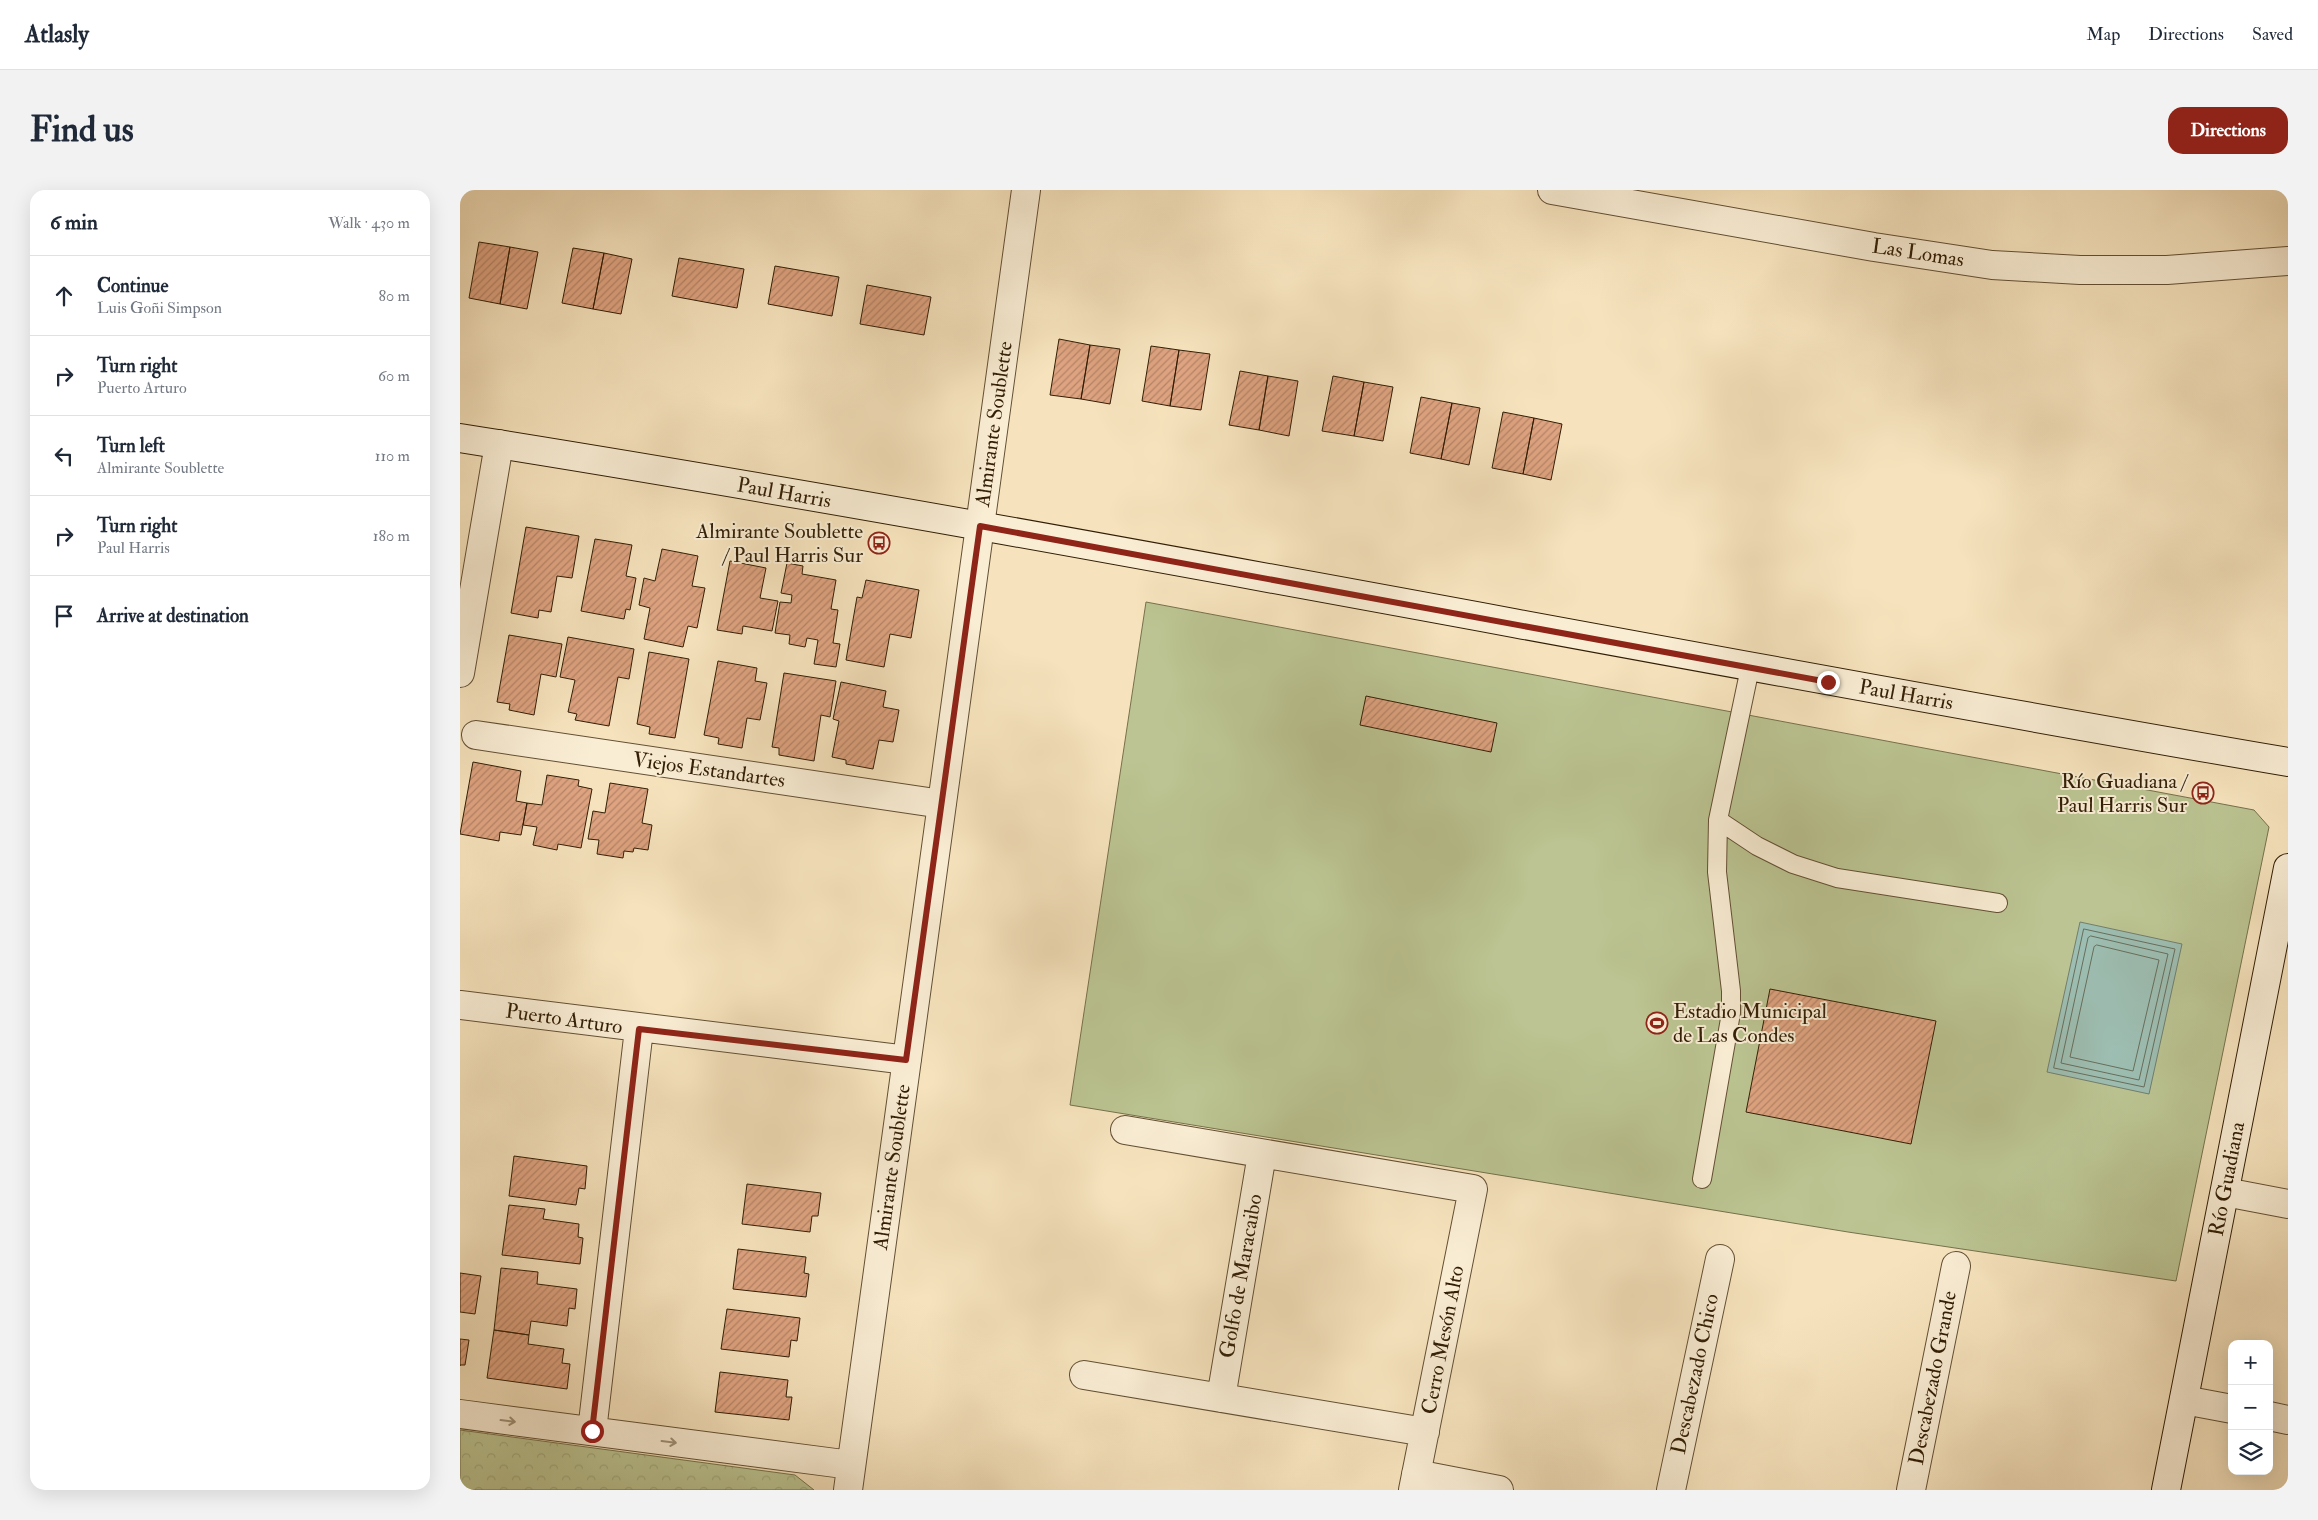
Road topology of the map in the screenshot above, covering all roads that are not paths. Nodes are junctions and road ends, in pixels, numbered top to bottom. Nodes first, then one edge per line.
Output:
1 (1026, 190) edge
2 (1552, 190) edge
3 (2288, 261) edge
4 (460, 438) edge
5 (499, 444) junction
6 (980, 526) junction
7 (1750, 668) junction
8 (460, 673) edge
9 (476, 735) dead end
10 (2288, 762) edge
11 (942, 804) junction
12 (1718, 820) junction
13 (2288, 868) edge
14 (1998, 903) dead end
15 (460, 1005) edge
16 (639, 1029) junction
17 (906, 1060) junction
18 (1125, 1130) dead end
19 (1262, 1154) junction
20 (1702, 1179) dead end
21 (2225, 1192) junction
22 (2288, 1204) edge
23 (1720, 1259) dead end
24 (1956, 1266) dead end
25 (1084, 1375) dead end
26 (1221, 1398) junction
27 (2184, 1400) junction
28 (2228, 1408) edge
29 (460, 1414) edge
30 (2273, 1417) edge
31 (2288, 1420) edge
32 (592, 1431) junction
33 (1425, 1432) junction
34 (849, 1478) edge
35 (1414, 1482) edge
36 (1499, 1490) edge
37 (1670, 1490) edge
38 (1911, 1490) edge
39 (2166, 1490) edge

1 - 6 street, Almirante Soublette
2 - 3 street, Las Lomas
4 - 5 street, Paul Harris
5 - 6 street, Paul Harris
5 - 8 street
6 - 7 street, Paul Harris
6 - 11 street, Almirante Soublette
7 - 10 street, Paul Harris
7 - 12 lane
9 - 11 street, Viejos Estandartes
11 - 17 street, Almirante Soublette
12 - 14 lane
12 - 20 lane
13 - 21 street, Río Guadiana
15 - 16 street, Puerto Arturo
16 - 17 street, Puerto Arturo
16 - 32 street
17 - 34 street, Almirante Soublette
18 - 19 street
19 - 26 street, Golfo de Maracaibo
19 - 33 street, Cerro Mesón Alto
21 - 22 street
21 - 27 street, Río Guadiana
23 - 37 street, Descabezado Chico
24 - 38 street, Descabezado Grande
25 - 26 street
26 - 33 street
27 - 28 street
27 - 39 street, Río Guadiana
29 -> 32 street
30 - 31 street
32 -> 34 street
33 - 35 street, Cerro Mesón Alto
35 - 36 street

